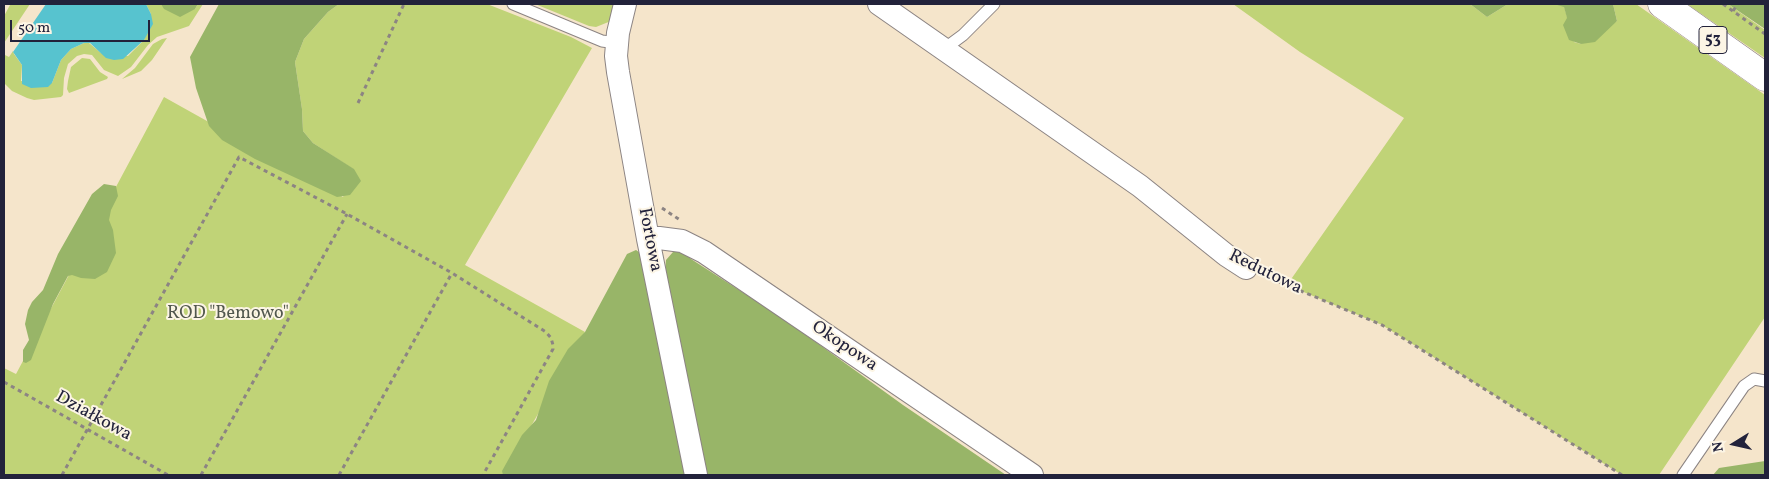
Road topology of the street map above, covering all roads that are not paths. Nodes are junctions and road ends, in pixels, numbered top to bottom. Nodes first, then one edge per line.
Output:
1 (513, 4) edge
2 (625, 4) edge
3 (879, 4) edge
4 (994, 4) edge
5 (1662, 4) edge
6 (617, 43) junction
7 (944, 49) junction
8 (1765, 77) edge
9 (648, 239) junction
10 (1246, 268) road end
11 (1765, 381) edge
12 (696, 475) edge
13 (1032, 475) edge
14 (1684, 475) edge

1 - 6 lane
2 - 6 street, Fortowa
3 - 7 street, Redutowa
4 - 7 lane
5 - 8 main road, 53
6 - 9 street, Fortowa
7 - 10 street, Redutowa
9 - 12 street, Fortowa
9 - 13 street, Okopowa
11 - 14 lane

